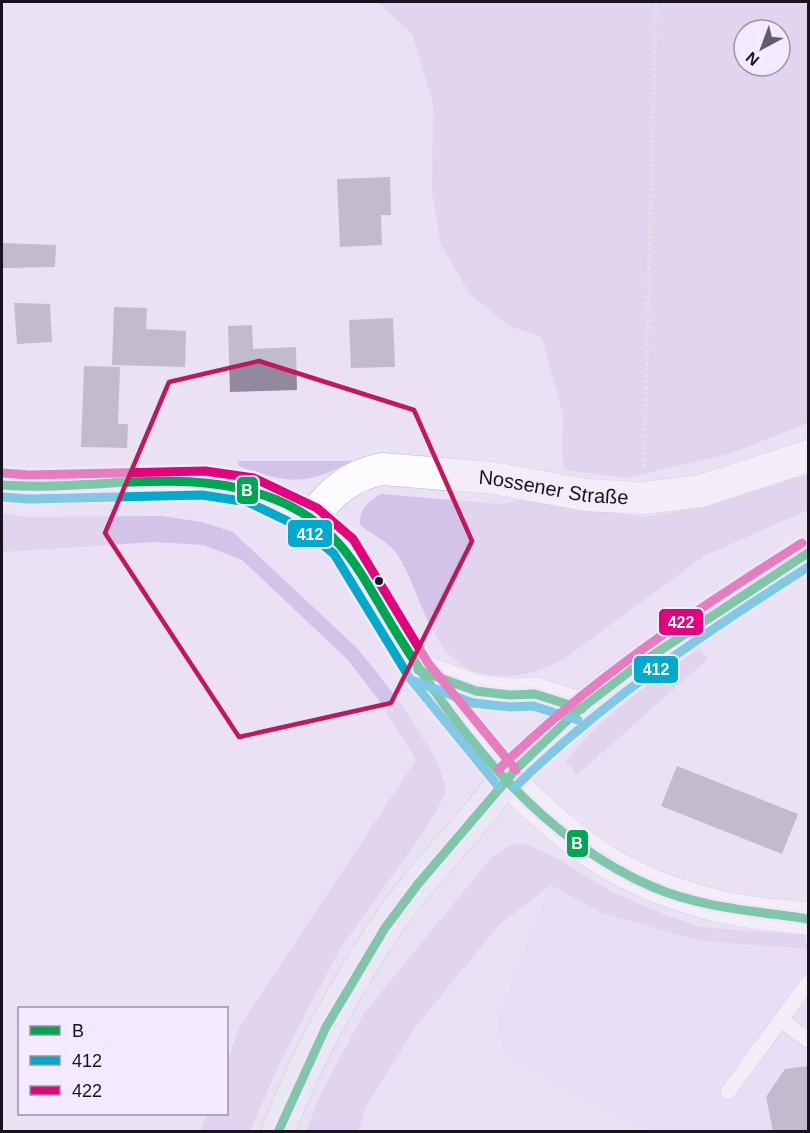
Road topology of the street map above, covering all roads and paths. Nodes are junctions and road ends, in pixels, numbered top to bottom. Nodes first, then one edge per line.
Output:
1 (656, 2) edge
2 (808, 456) edge
3 (2, 485) edge
4 (643, 498) junction
5 (311, 519) junction
6 (808, 553) edge
7 (418, 670) junction
8 (582, 709) junction
9 (507, 778) junction
10 (808, 919) edge
11 (808, 982) edge
12 (781, 1020) junction
13 (808, 1040) edge
14 (728, 1092) dead end
15 (278, 1131) edge

1 - 4 path
2 - 4 street, Nossener Straße
3 - 5 street
4 - 5 street, Nossener Straße
5 - 7 street
6 - 8 main road
7 - 8 street
7 - 9 street
8 - 9 main road
9 - 10 street
9 - 15 main road
11 - 12 lane
12 - 13 lane
12 - 14 lane

